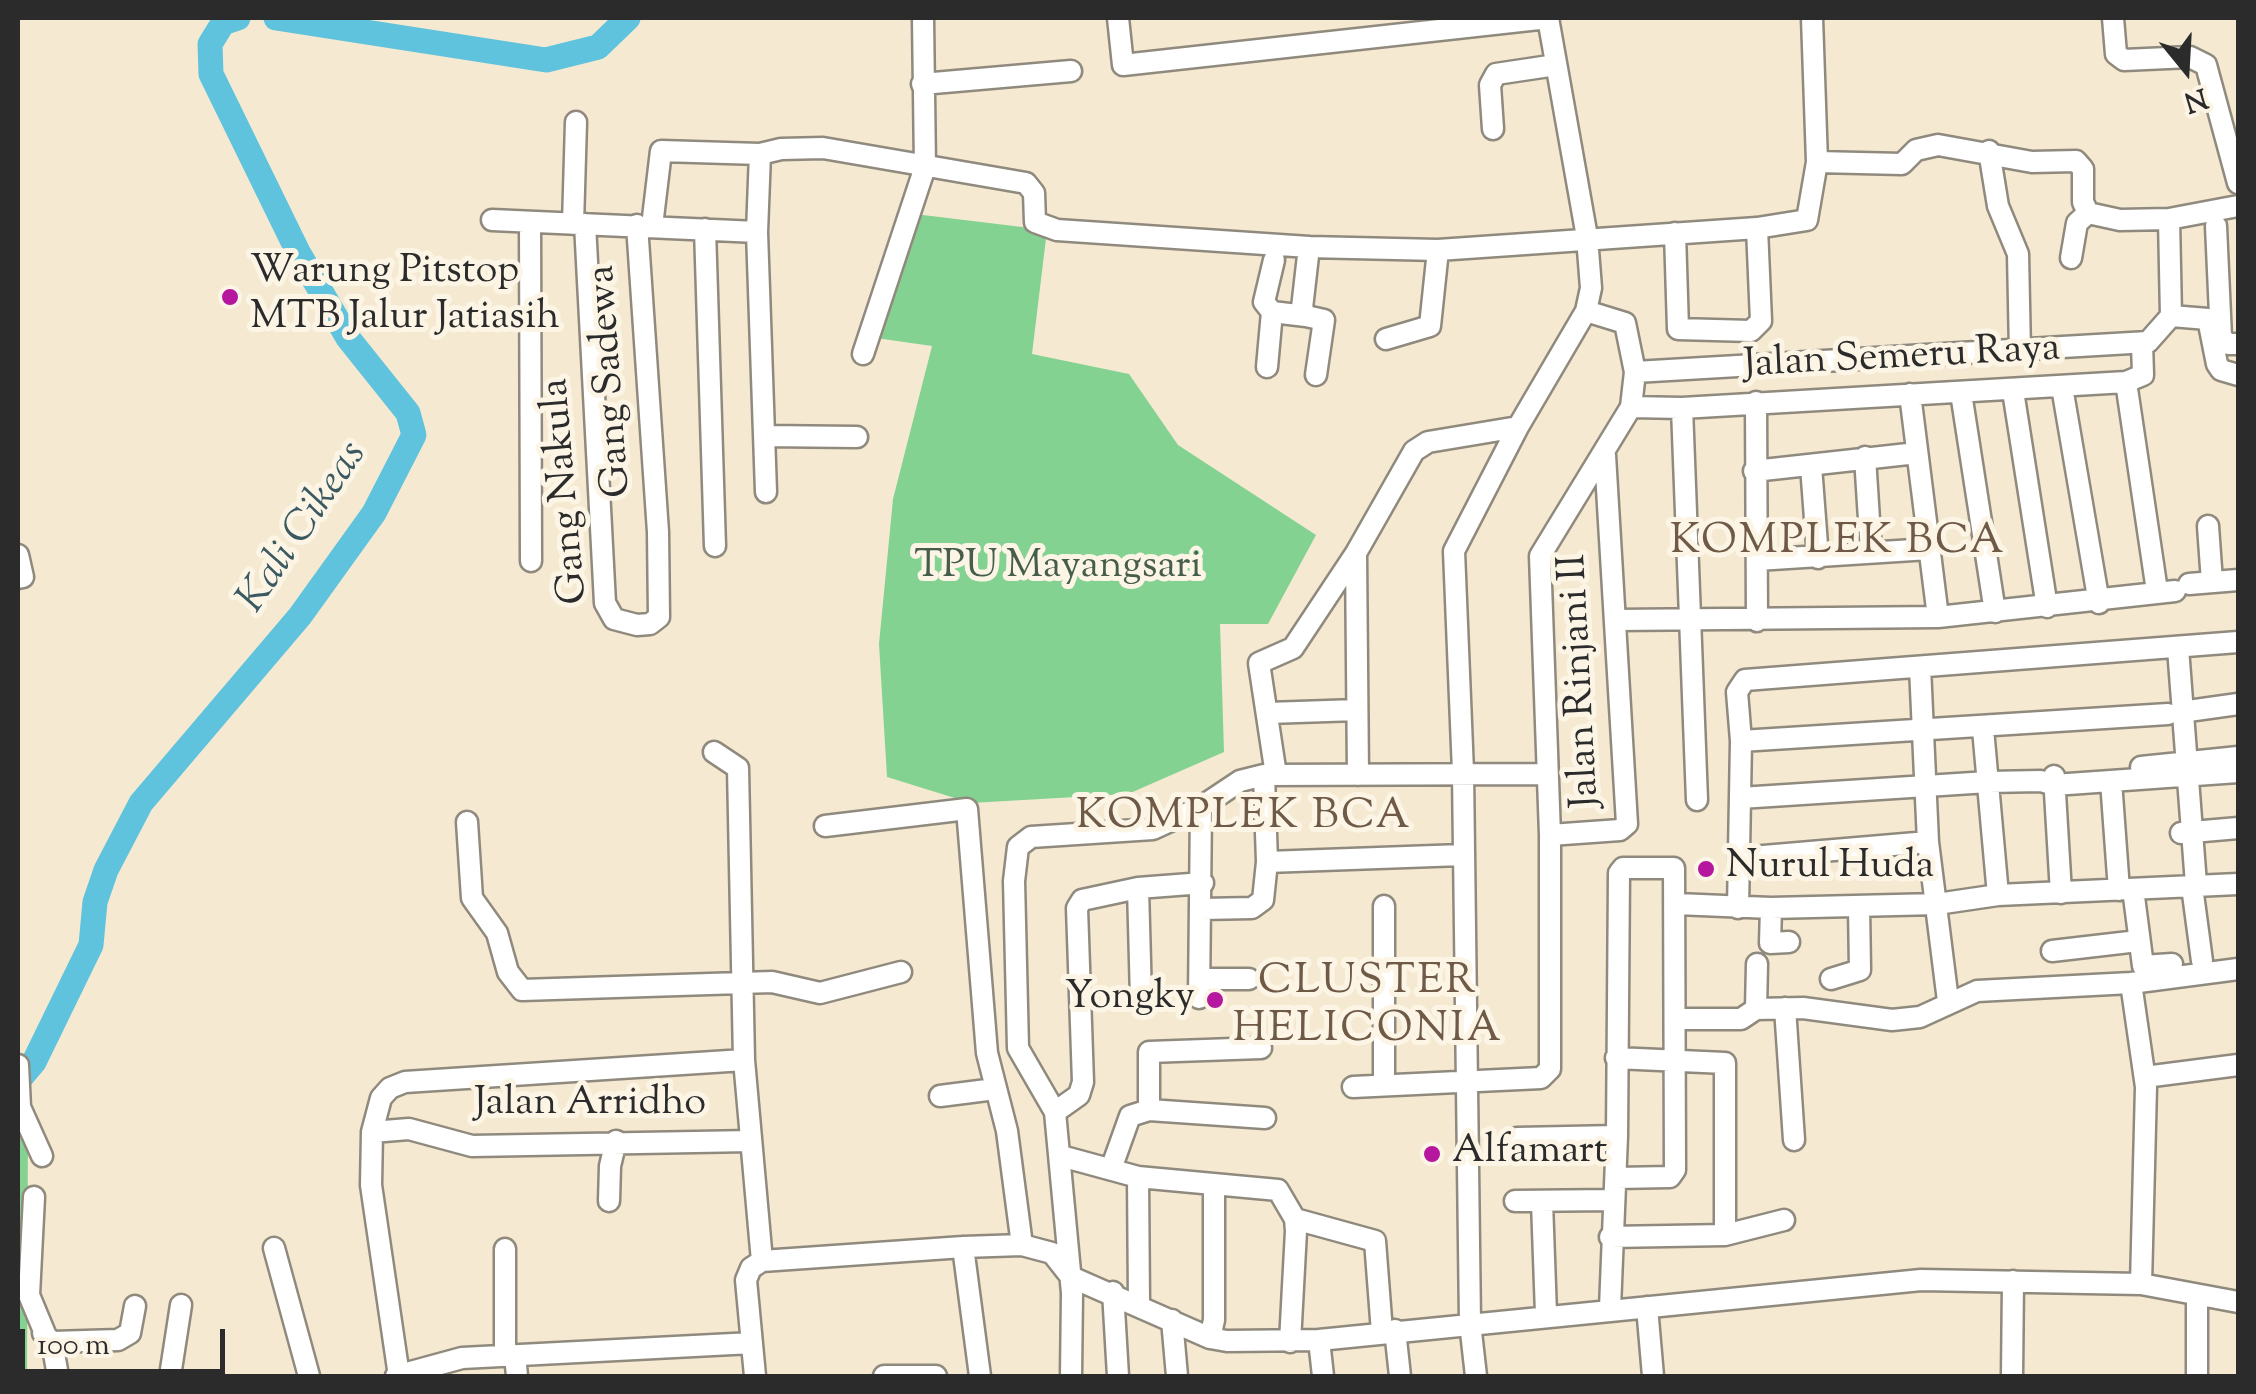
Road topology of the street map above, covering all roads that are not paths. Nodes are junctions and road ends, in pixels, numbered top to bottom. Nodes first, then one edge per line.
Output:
1 (923, 18) edge
2 (1118, 18) edge
3 (1548, 18) edge
4 (1812, 18) edge
5 (2113, 18) edge
6 (1556, 64) junction
7 (1071, 71) dead end
8 (922, 84) junction
9 (576, 122) dead end
10 (1494, 129) dead end
11 (1989, 152) junction
12 (760, 154) junction
13 (1817, 162) junction
14 (925, 167) junction
15 (2238, 183) edge
16 (2238, 206) edge
17 (2088, 213) junction
18 (2169, 219) junction
19 (492, 220) dead end
20 (530, 222) junction
21 (579, 224) junction
22 (645, 226) junction
23 (2216, 226) dead end
24 (1756, 228) junction
25 (704, 229) junction
26 (756, 232) junction
27 (1674, 234) junction
28 (1587, 237) junction
29 (1310, 247) junction
30 (1438, 250) junction
31 (2072, 258) dead end
32 (1274, 260) dead end
33 (1586, 311) junction
34 (1272, 312) junction
35 (1306, 316) junction
36 (2172, 316) junction
37 (1386, 339) dead end
38 (2142, 343) junction
39 (2238, 344) edge
40 (2020, 352) junction
41 (864, 354) dead end
42 (1267, 367) dead end
43 (1635, 372) junction
44 (1316, 375) dead end
45 (2238, 375) edge
46 (2126, 382) junction
47 (2062, 387) junction
48 (2013, 391) junction
49 (1961, 392) junction
50 (1910, 394) junction
51 (1756, 402) junction
52 (1631, 406) junction
53 (1682, 408) junction
54 (1518, 426) junction
55 (764, 436) junction
56 (857, 437) dead end
57 (1917, 452) junction
58 (1605, 455) junction
59 (1866, 457) junction
60 (1811, 466) junction
61 (1754, 470) junction
62 (766, 492) dead end
63 (2208, 526) dead end
64 (658, 532) joint
65 (715, 546) dead end
66 (1929, 548) junction
67 (1872, 551) junction
68 (1356, 553) junction
69 (18, 555) edge
70 (1818, 558) junction
71 (1757, 560) junction
72 (531, 561) dead end
73 (18, 578) edge
74 (2238, 580) edge
75 (2212, 582) junction
76 (2174, 589) junction
77 (2099, 602) junction
78 (2047, 608) junction
79 (1995, 612) junction
80 (1687, 618) junction
81 (1938, 618) junction
82 (1618, 620) junction
83 (1757, 621) junction
84 (2238, 642) edge
85 (2171, 649) junction
86 (1920, 667) junction
87 (2238, 704) edge
88 (1357, 710) junction
89 (1268, 713) junction
90 (2174, 713) junction
91 (1983, 729) junction
92 (1922, 732) junction
93 (1741, 741) junction
94 (714, 752) dead end
95 (2238, 758) edge
96 (2179, 771) junction
97 (1462, 772) junction
98 (2238, 772) edge
99 (1545, 774) junction
100 (1270, 775) junction
101 (1358, 775) junction
102 (2050, 780) junction
103 (2111, 781) junction
104 (1988, 782) junction
105 (1926, 788) junction
106 (1740, 798) junction
107 (1697, 800) dead end
108 (1201, 808) junction
109 (467, 822) dead end
110 (825, 826) dead end
111 (2238, 828) edge
112 (2186, 832) junction
113 (1550, 835) junction
114 (1928, 842) junction
115 (1462, 855) junction
116 (1740, 858) junction
117 (1267, 862) junction
118 (1203, 883) junction
119 (2238, 884) edge
120 (1138, 888) junction
121 (2191, 888) junction
122 (2126, 890) junction
123 (2061, 893) junction
124 (1998, 895) junction
125 (1677, 904) junction
126 (1938, 904) junction
127 (1384, 906) dead end
128 (1859, 906) junction
129 (1202, 908) junction
130 (1738, 908) junction
131 (1770, 908) junction
132 (2138, 941) junction
133 (1789, 942) dead end
134 (2052, 951) dead end
135 (2238, 958) edge
136 (2202, 961) junction
137 (1757, 964) dead end
138 (2238, 969) edge
139 (901, 972) dead end
140 (1250, 979) dead end
141 (1831, 979) dead end
142 (2131, 982) junction
143 (742, 983) junction
144 (1140, 998) dead end
145 (1948, 1001) junction
146 (1785, 1008) junction
147 (1756, 1009) junction
148 (1675, 1019) junction
149 (1261, 1048) dead end
150 (1616, 1058) junction
151 (1674, 1059) junction
152 (744, 1060) junction
153 (18, 1065) edge
154 (2238, 1065) edge
155 (2144, 1077) junction
156 (1464, 1079) junction
157 (1384, 1085) junction
158 (1353, 1087) dead end
159 (995, 1089) junction
160 (940, 1096) dead end
161 (1149, 1110) junction
162 (1055, 1112) junction
163 (1265, 1118) dead end
164 (372, 1132) junction
165 (1618, 1136) junction
166 (1518, 1138) dead end
167 (616, 1140) junction
168 (1794, 1140) dead end
169 (750, 1141) junction
170 (42, 1156) dead end
171 (1060, 1156) junction
172 (1111, 1168) junction
173 (1138, 1177) junction
174 (1616, 1178) junction
175 (1214, 1187) junction
176 (34, 1197) dead end
177 (1515, 1200) dead end
178 (1614, 1200) junction
179 (609, 1201) dead end
180 (1542, 1202) junction
181 (1295, 1219) junction
182 (1784, 1220) dead end
183 (1725, 1234) junction
184 (1610, 1237) junction
185 (1022, 1245) junction
186 (963, 1246) junction
187 (274, 1248) dead end
188 (505, 1249) dead end
189 (762, 1261) junction
190 (1071, 1276) junction
191 (2013, 1281) junction
192 (2141, 1284) junction
193 (1113, 1292) junction
194 (2197, 1297) junction
195 (2238, 1302) edge
196 (1139, 1303) junction
197 (181, 1305) dead end
198 (135, 1306) dead end
199 (1647, 1307) junction
200 (1610, 1308) junction
201 (1546, 1314) junction
202 (29, 1320) dead end
203 (1172, 1320) junction
204 (1470, 1323) junction
205 (1388, 1331) junction
206 (1210, 1338) junction
207 (49, 1339) junction
208 (1318, 1340) junction
209 (1290, 1342) junction
210 (752, 1343) junction
211 (512, 1362) edge
212 (58, 1376) edge
213 (170, 1376) edge
214 (309, 1376) edge
215 (398, 1376) edge
216 (756, 1376) edge
217 (884, 1376) edge
218 (936, 1376) edge
219 (980, 1376) edge
220 (1072, 1376) edge
221 (1118, 1376) edge
222 (1177, 1376) edge
223 (1323, 1376) edge
224 (1400, 1376) edge
225 (1476, 1376) edge
226 (1653, 1376) edge
227 (2012, 1376) edge
228 (2198, 1376) edge

1 - 8 street
2 - 3 street
3 - 6 street
4 - 13 street
5 - 15 street
6 - 10 street
6 - 28 street
7 - 8 street
8 - 14 street
9 - 21 street
11 - 13 street
11 - 17 street
11 - 40 street
12 - 14 street
12 - 22 street, Gang Sadewa
12 - 26 street
13 - 24 street
14 - 29 street
14 - 41 street
16 - 18 street
17 - 18 street
17 - 31 street
18 - 36 street
19 - 20 street
20 - 21 street
20 - 72 street
21 - 22 street
21 - 64 street, Gang Nakula
22 - 25 street
22 - 64 street, Gang Sadewa
23 - 39 street
24 - 27 street
24 - 27 street
25 - 26 street
25 - 65 street
26 - 55 street
27 - 28 street
28 - 30 street
28 - 33 street
29 - 30 street
29 - 35 street
30 - 37 street
32 - 34 street
33 - 43 street
33 - 54 street
34 - 35 street
34 - 42 street
35 - 44 street
36 - 38 street
36 - 45 street
38 - 40 street
38 - 46 street
40 - 43 street
43 - 52 street
46 - 47 street, Jalan Semeru Raya
46 - 76 street
47 - 48 street, Jalan Semeru Raya
47 - 77 street
48 - 49 street, Jalan Semeru Raya
48 - 78 street
49 - 50 street, Jalan Semeru Raya
49 - 79 street
50 - 51 street, Jalan Semeru Raya
50 - 57 street
51 - 53 street, Jalan Semeru Raya
51 - 61 street
52 - 53 street, Jalan Semeru Raya
52 - 58 street
53 - 80 street
54 - 68 street
54 - 97 street
55 - 56 street
55 - 62 street
57 - 59 street
57 - 66 street
58 - 82 street, Jalan Rinjani II
58 - 99 street
59 - 60 street
59 - 67 street
60 - 61 street
60 - 70 street
61 - 71 street
63 - 75 street
66 - 67 street
66 - 81 street
67 - 70 street
68 - 88 street
68 - 89 street
69 - 73 street
70 - 71 street
71 - 83 street
74 - 75 street
75 - 76 street
76 - 77 street
77 - 78 street
78 - 79 street
79 - 81 street
80 - 82 street
80 - 83 street
80 - 107 street
81 - 83 street
82 - 113 street, Jalan Rinjani II
84 - 85 street
85 - 86 street
85 - 90 street
86 - 92 street
86 - 93 street
87 - 90 street
88 - 89 street
88 - 101 street
89 - 100 street
90 - 91 street
90 - 96 street
91 - 92 street
91 - 104 street
92 - 93 street
92 - 105 street
93 - 106 street
94 - 143 street
95 - 96 street
96 - 98 street
96 - 102 street
96 - 103 street
96 - 112 street
97 - 99 street
97 - 101 street
97 - 115 street
99 - 113 street
100 - 101 street
100 - 108 street
100 - 117 street
102 - 103 street
102 - 104 street
102 - 123 street
103 - 122 street
104 - 105 street
104 - 124 street
105 - 106 street
105 - 114 street
106 - 116 street
108 - 118 street
108 - 162 street
109 - 143 street
110 - 159 street
111 - 112 street
112 - 121 street
113 - 156 street
114 - 116 street
114 - 126 street
115 - 117 street
115 - 156 street
116 - 130 street
117 - 129 street
118 - 120 street
118 - 129 street
119 - 121 street
120 - 144 street
120 - 162 street
121 - 122 street
121 - 136 street
122 - 123 street
122 - 132 street
123 - 124 street
124 - 126 street
125 - 130 street
125 - 148 street
125 - 150 street
126 - 128 street
126 - 145 street
127 - 157 street
128 - 131 street
128 - 141 street
129 - 140 street
130 - 131 street
131 - 133 street
132 - 134 street
132 - 136 street
135 - 136 street
137 - 147 street
138 - 142 street
139 - 143 street
142 - 145 street
142 - 155 street
143 - 152 street
145 - 146 street
146 - 147 street
146 - 168 street
147 - 148 street
148 - 151 street
149 - 161 street
150 - 151 street
150 - 165 street
151 - 174 street
151 - 183 street
152 - 164 street
152 - 169 street
153 - 170 street
154 - 155 street
155 - 192 street
156 - 157 street
156 - 204 street
157 - 158 street
159 - 160 street
159 - 185 street
161 - 163 street
161 - 172 street
162 - 171 street
164 - 167 street, Jalan Arridho
164 - 215 street
165 - 166 street
165 - 174 street
167 - 169 street, Jalan Arridho
167 - 179 street
169 - 189 street
171 - 172 street
171 - 190 street
172 - 173 street
173 - 175 street
173 - 196 street
174 - 178 street
175 - 181 street
175 - 206 street
176 - 207 street
177 - 180 street
178 - 180 street
178 - 184 street
180 - 201 street
181 - 205 street
181 - 209 street
182 - 183 street
183 - 184 street
184 - 200 street
185 - 186 street
185 - 190 street
186 - 189 street
186 - 219 street
187 - 214 street
188 - 211 street
189 - 210 street
190 - 193 street
190 - 220 street
191 - 192 street
191 - 199 street
191 - 227 street
192 - 194 street
193 - 196 street
193 - 221 street
194 - 195 street
194 - 228 street
196 - 203 street
197 - 213 street
198 - 207 street
199 - 200 street
199 - 226 street
200 - 201 street
201 - 204 street
202 - 207 street
203 - 206 street
203 - 222 street
204 - 205 street
204 - 225 street
205 - 208 street
205 - 224 street
206 - 209 street
207 - 212 street
208 - 209 street
208 - 223 street
210 - 211 street
210 - 216 street
211 - 215 street
217 - 218 street

